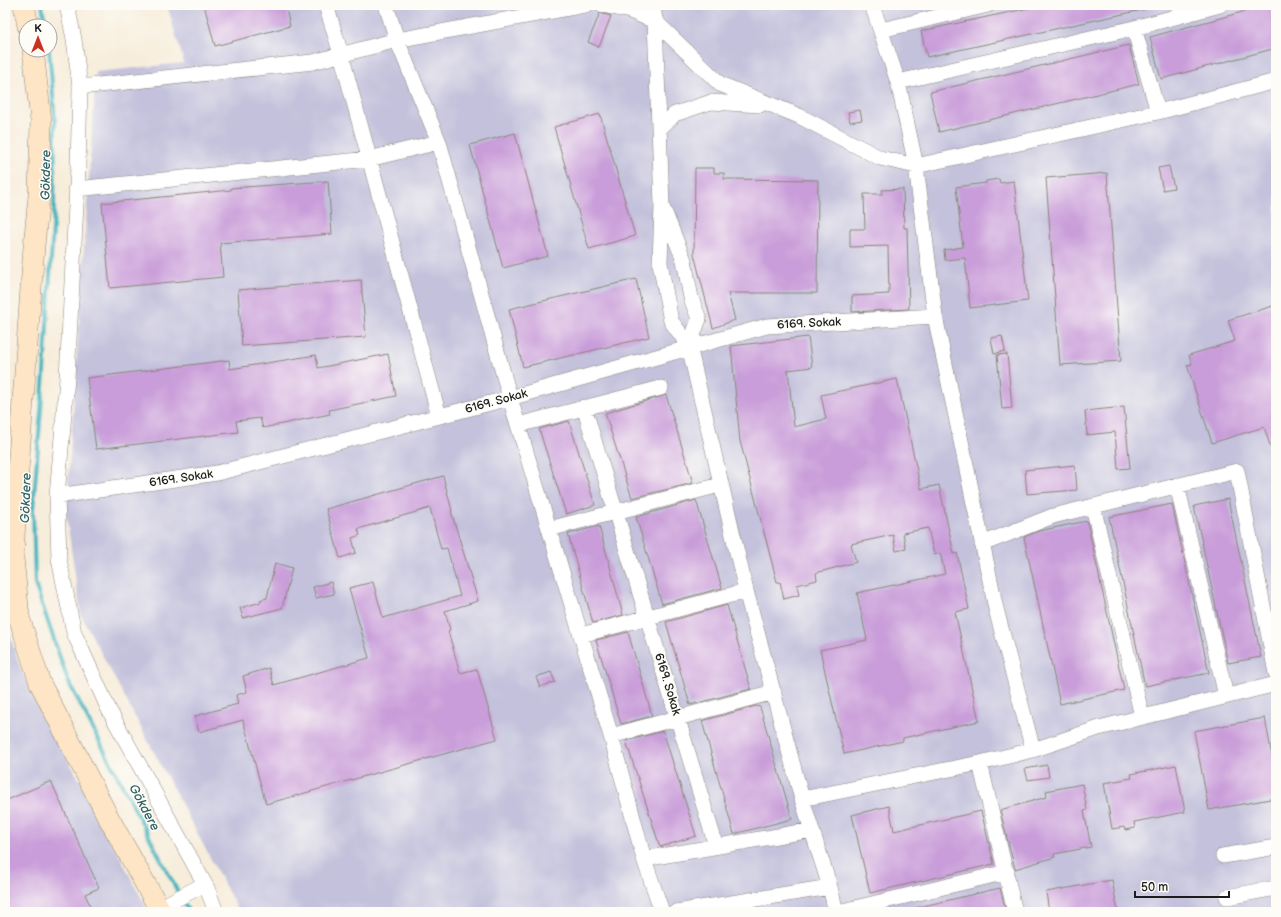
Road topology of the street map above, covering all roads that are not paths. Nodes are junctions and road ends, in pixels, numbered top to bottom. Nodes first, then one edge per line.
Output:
1 (24, 5) edge
2 (67, 5) edge
3 (326, 5) edge
4 (386, 5) edge
5 (586, 5) edge
6 (603, 5) edge
7 (653, 5) edge
8 (872, 5) edge
9 (988, 5) edge
10 (1220, 5) edge
11 (26, 18) edge
12 (655, 21) junction
13 (1134, 28) junction
14 (880, 30) junction
15 (397, 40) junction
16 (341, 54) junction
17 (34, 58) edge
18 (1276, 81) edge
19 (898, 82) junction
20 (80, 87) junction
21 (773, 106) junction
22 (1158, 112) junction
23 (659, 129) junction
24 (439, 142) junction
25 (369, 160) junction
26 (916, 166) junction
27 (76, 189) junction
28 (662, 205) junction
29 (935, 316) junction
30 (690, 346) junction
31 (661, 388) dead end
32 (510, 398) junction
33 (584, 407) junction
34 (439, 416) junction
35 (518, 425) junction
36 (720, 485) junction
37 (1177, 485) junction
38 (57, 496) junction
39 (1093, 506) junction
40 (616, 512) junction
41 (549, 529) junction
42 (982, 544) junction
43 (746, 591) junction
44 (647, 616) junction
45 (581, 636) junction
46 (1276, 673) edge
47 (1276, 684) edge
48 (774, 692) junction
49 (1226, 696) junction
50 (678, 717) junction
51 (1142, 717) junction
52 (610, 736) junction
53 (1033, 750) junction
54 (980, 763) junction
55 (802, 799) junction
56 (812, 830) junction
57 (716, 846) junction
58 (1276, 847) edge
59 (1223, 856) dead end
60 (644, 859) junction
61 (1007, 872) junction
62 (205, 884) junction
63 (830, 887) junction
64 (1276, 888) edge
65 (1227, 897) dead end
66 (160, 910) edge
67 (216, 912) edge
68 (662, 912) edge
69 (676, 912) edge
70 (837, 912) edge
71 (1015, 912) edge

1 - 11 main road
2 - 20 street
3 - 16 street
4 - 15 street
5 - 15 street
6 - 12 street
7 - 12 street
8 - 14 street
9 - 14 street
10 - 13 street
12 - 21 street
12 - 23 street
13 - 19 street
13 - 22 street
14 - 19 street
15 - 16 street
15 - 24 street
16 - 20 street
16 - 25 street
17 - 66 main road
18 - 22 street
19 - 26 street
20 - 27 street
21 - 23 street
21 - 26 street
22 - 26 street
23 - 28 street
24 - 25 street
24 - 32 street
25 - 27 street
25 - 34 street
26 - 29 street
27 - 38 street
28 - 30 street
28 - 30 street
29 - 30 street, 6169. Sokak
29 - 42 street
30 - 32 street, 6169. Sokak
30 - 36 street
31 - 33 street
32 - 34 street, 6169. Sokak
32 - 35 street
33 - 35 street
33 - 40 street, 6169. Sokak
34 - 38 street, 6169. Sokak
35 - 41 street
36 - 40 street
36 - 43 street
37 - 39 street
37 - 46 street
37 - 49 street
38 - 62 street
39 - 42 street
39 - 51 street
40 - 41 street
40 - 44 street, 6169. Sokak
41 - 45 street
42 - 53 street
43 - 44 street
43 - 48 street
44 - 45 street
44 - 50 street, 6169. Sokak
45 - 52 street
47 - 49 street
48 - 50 street
48 - 55 street
49 - 51 street
50 - 52 street
50 - 57 street, 6169. Sokak
51 - 53 street
52 - 60 street
53 - 54 street
54 - 55 street
54 - 61 street
55 - 56 street
56 - 57 street
56 - 63 street
57 - 60 street
58 - 59 street
60 - 68 street
61 - 70 street
61 - 71 street
62 - 66 street
62 - 67 street
63 - 69 street
63 - 70 street
64 - 65 street

